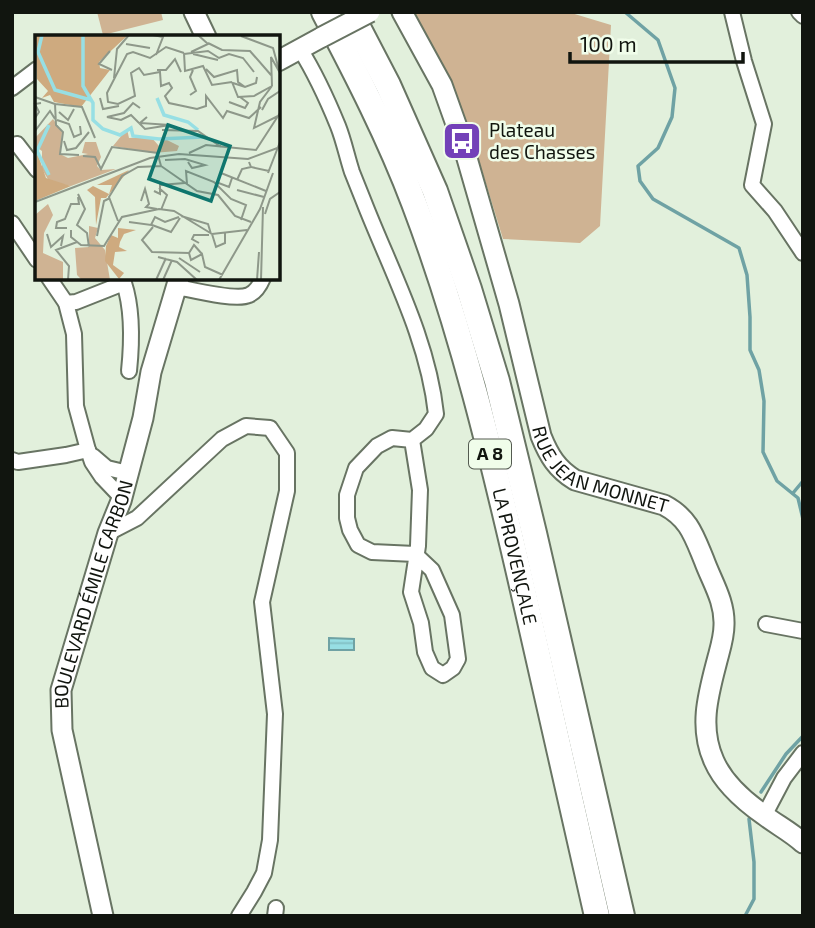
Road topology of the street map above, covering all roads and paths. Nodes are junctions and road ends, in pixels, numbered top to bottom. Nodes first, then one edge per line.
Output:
1 (194, 12) edge
2 (324, 12) edge
3 (350, 12) edge
4 (370, 12) edge
5 (402, 12) edge
6 (733, 12) edge
7 (205, 35) edge
8 (300, 49) junction
9 (280, 60) edge
10 (35, 71) edge
11 (12, 88) edge
12 (17, 144) dead end
13 (35, 167) edge
14 (12, 223) edge
15 (803, 253) edge
16 (35, 257) edge
17 (50, 280) edge
18 (123, 280) edge
19 (262, 280) edge
20 (178, 283) edge
21 (66, 303) junction
22 (129, 371) dead end
23 (412, 440) junction
24 (88, 450) junction
25 (12, 460) edge
26 (128, 473) junction
27 (121, 498) junction
28 (108, 533) junction
29 (415, 554) junction
30 (766, 624) dead end
31 (803, 631) edge
32 (803, 753) edge
33 (764, 816) junction
34 (803, 843) edge
35 (103, 916) edge
36 (239, 916) edge
37 (597, 916) edge
38 (622, 916) edge

1 - 7 street
2 - 37 highway, LA PROVENÇALE / A 8
3 - 38 highway, LA PROVENÇALE / A 8
4 - 8 street, bridge
5 - 33 street, RUE JEAN MONNET
6 - 15 street
8 - 9 street
8 - 23 street
10 - 11 street
12 - 13 street
14 - 16 street
17 - 21 street
18 - 21 street
18 - 22 street
19 - 20 street
20 - 26 street, BOULEVARD ÉMILE CARBON
21 - 24 street
23 - 29 street
23 - 29 street
24 - 25 street
24 - 26 street
24 - 27 street
26 - 27 street, BOULEVARD ÉMILE CARBON
27 - 28 street, BOULEVARD ÉMILE CARBON
28 - 35 street, BOULEVARD ÉMILE CARBON
28 - 36 street
29 - 29 street
30 - 31 street
32 - 33 street
33 - 34 street, RUE JEAN MONNET

